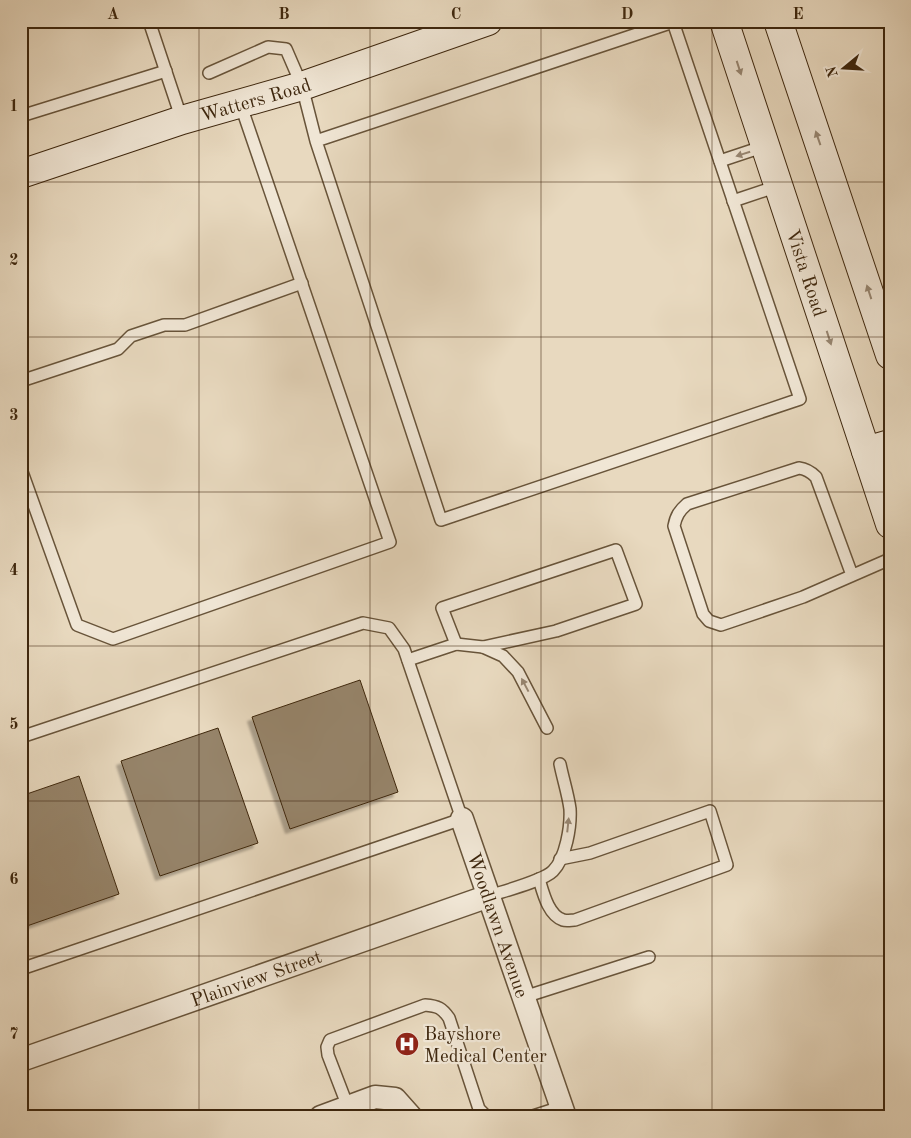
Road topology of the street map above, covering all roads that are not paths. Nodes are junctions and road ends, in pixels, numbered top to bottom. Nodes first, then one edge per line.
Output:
1 (149, 21) edge
2 (488, 21) edge
3 (724, 21) edge
4 (778, 21) edge
5 (436, 30) edge
6 (166, 71) junction
7 (209, 72) dead end
8 (302, 86) junction
9 (240, 103) junction
10 (21, 116) edge
11 (182, 120) junction
12 (316, 141) junction
13 (765, 146) junction
14 (720, 161) junction
15 (21, 174) edge
16 (778, 186) junction
17 (733, 201) junction
18 (302, 283) junction
19 (890, 355) edge
20 (21, 380) edge
21 (878, 447) edge
22 (21, 469) edge
23 (890, 524) edge
24 (890, 558) edge
25 (852, 575) junction
26 (456, 644) junction
27 (483, 647) junction
28 (408, 660) junction
29 (548, 728) dead end
30 (21, 736) edge
31 (560, 764) dead end
32 (462, 819) junction
33 (560, 859) junction
34 (539, 879) junction
35 (489, 896) junction
36 (648, 957) dead end
37 (21, 969) edge
38 (524, 997) junction
39 (21, 1060) edge
40 (348, 1107) junction
41 (563, 1112) edge
42 (321, 1117) edge
43 (411, 1117) edge
44 (486, 1117) edge
45 (530, 1117) edge

1 - 6 lane
2 - 5 street, Watters Road
3 -> 13 street, Vista Road
19 -> 4 street
5 - 8 street, Watters Road
6 - 10 lane
6 - 11 lane
7 - 8 lane
8 - 9 street, Watters Road
8 - 12 lane
9 - 11 street, Watters Road
9 - 18 lane
11 - 15 street, Watters Road
12 - 14 lane
12 - 17 lane
13 -> 14 lane
13 - 16 street, Vista Road
14 - 17 lane
16 - 17 lane
16 -> 21 street, Vista Road
18 - 20 lane
18 - 22 lane
21 - 23 street, Vista Road
24 - 25 lane
25 - 25 lane
26 - 27 lane
26 - 27 lane
26 - 28 lane
29 -> 27 lane
28 - 30 lane
28 - 32 lane
33 -> 31 lane
32 - 35 street, Woodlawn Avenue
32 - 37 lane
33 - 34 lane
33 - 34 lane
34 - 35 lane
35 - 38 street, Woodlawn Avenue
35 - 39 street, Plainview Street
36 - 38 lane
38 - 41 street, Woodlawn Avenue
40 - 42 street
40 - 43 street
40 - 44 lane
41 - 45 lane

